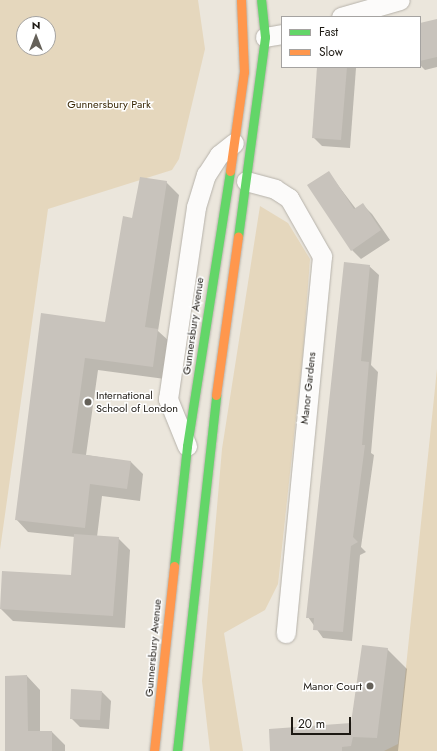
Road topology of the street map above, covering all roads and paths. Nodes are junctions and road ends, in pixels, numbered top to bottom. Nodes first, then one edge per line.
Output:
1 (241, 0) edge
2 (262, 0) edge
3 (400, 0) edge
4 (344, 16) edge
5 (273, 35) edge
6 (234, 143) junction
7 (246, 181) junction
8 (187, 446) junction
9 (286, 633) dead end
10 (154, 751) edge
11 (177, 751) edge

1 - 6 highway, Gunnersbury Avenue
2 - 5 highway
3 - 4 street
5 - 7 highway
6 - 8 highway, Gunnersbury Avenue
6 - 8 street
7 - 9 street, Manor Gardens
7 - 11 highway
8 - 10 highway, Gunnersbury Avenue

